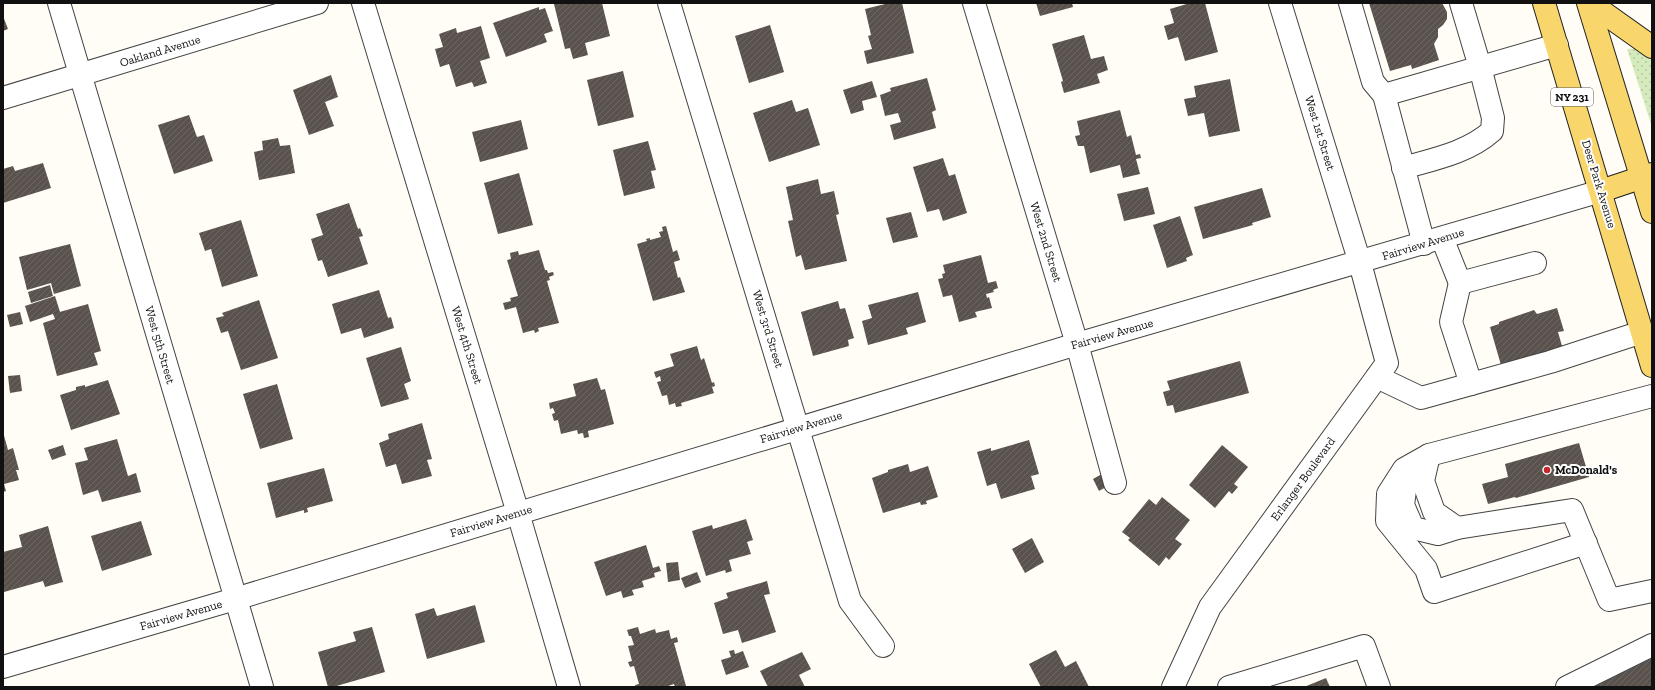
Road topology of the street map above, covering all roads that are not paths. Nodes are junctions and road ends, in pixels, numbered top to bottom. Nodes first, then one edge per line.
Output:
1 (59, 3) edge
2 (317, 3) edge
3 (363, 3) edge
4 (669, 3) edge
5 (974, 3) edge
6 (1280, 3) edge
7 (1350, 3) edge
8 (1461, 3) edge
9 (1544, 3) edge
10 (1589, 3) edge
11 (1557, 46) junction
12 (1652, 47) edge
13 (1480, 67) junction
14 (80, 75) junction
15 (1384, 94) junction
16 (3, 98) edge
17 (1403, 168) junction
18 (1647, 176) edge
19 (1601, 192) junction
20 (1652, 212) edge
21 (1433, 241) junction
22 (1360, 263) junction
23 (1535, 263) dead end
24 (1460, 284) junction
25 (1642, 332) junction
26 (1077, 344) junction
27 (1652, 366) edge
28 (1377, 377) junction
29 (1471, 384) junction
30 (1652, 396) edge
31 (798, 428) junction
32 (1429, 455) junction
33 (1408, 468) junction
34 (1115, 483) dead end
35 (518, 513) junction
36 (1457, 528) junction
37 (1586, 543) junction
38 (1652, 591) edge
39 (235, 599) junction
40 (1652, 645) edge
41 (883, 646) dead end
42 (3, 667) edge
43 (262, 687) edge
44 (568, 687) edge
45 (1173, 687) edge
46 (1229, 687) edge
47 (1379, 687) edge
48 (1567, 687) edge

1 - 14 street, West 5th Street
2 - 14 street, Oakland Avenue
3 - 35 street, West 4th Street
4 - 31 street, West 3rd Street
5 - 26 street, West 2nd Street
6 - 22 street, West 1st Street
7 - 15 street
8 - 13 street
9 - 11 main road, Deer Park Avenue / NY 231
10 - 12 main road
10 - 18 main road
11 - 13 street
11 - 19 main road, Deer Park Avenue / NY 231
13 - 15 street
13 - 17 street
14 - 16 street, Oakland Avenue
14 - 39 street, West 5th Street
15 - 17 street
17 - 21 street
18 - 19 main road
18 - 20 main road
19 - 21 street, Fairview Avenue
19 - 25 main road, Deer Park Avenue / NY 231
21 - 22 street, Fairview Avenue
21 - 24 street
22 - 26 street, Fairview Avenue
22 - 28 street, Erlanger Boulevard
23 - 24 street
24 - 29 street
25 - 27 main road, Deer Park Avenue / NY 231
25 - 29 street
26 - 31 street, Fairview Avenue
26 - 34 street, West 2nd Street
28 - 29 street
28 - 45 street, Erlanger Boulevard
30 - 32 street
31 - 35 street, Fairview Avenue
31 - 41 street, West 3rd Street
32 - 33 street
32 - 36 street
33 - 36 street
33 - 37 street
35 - 39 street, Fairview Avenue
35 - 44 street, West 4th Street
36 - 37 street
37 - 38 street
39 - 42 street, Fairview Avenue
39 - 43 street, West 5th Street
40 - 48 street
46 - 47 street

